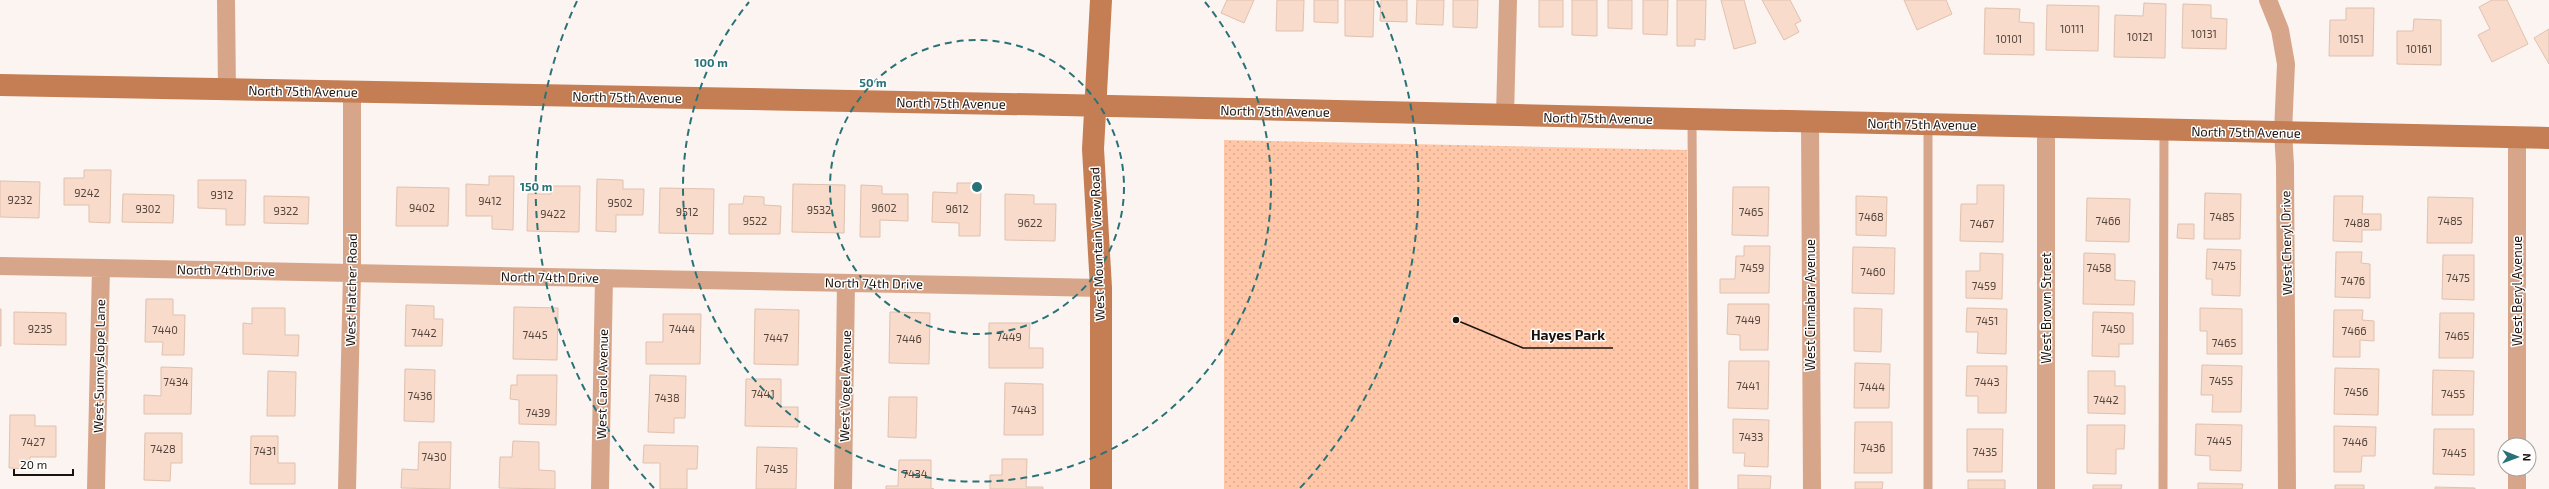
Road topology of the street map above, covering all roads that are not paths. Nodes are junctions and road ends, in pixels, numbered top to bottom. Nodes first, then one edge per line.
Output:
1 (226, 0) edge
2 (1101, 0) edge
3 (1508, 0) edge
4 (2268, 0) edge
5 (0, 85) edge
6 (227, 91) junction
7 (352, 92) junction
8 (1095, 106) junction
9 (1505, 116) junction
10 (1692, 119) junction
11 (1810, 121) junction
12 (1928, 124) junction
13 (2046, 127) junction
14 (2164, 131) junction
15 (2283, 132) junction
16 (2517, 138) junction
17 (2549, 138) edge
18 (0, 266) edge
19 (101, 268) junction
20 (352, 273) junction
21 (604, 278) junction
22 (846, 283) junction
23 (1101, 288) junction
24 (2517, 437) edge
25 (2517, 477) edge
26 (96, 489) edge
27 (347, 489) edge
28 (600, 489) edge
29 (843, 489) edge
30 (1101, 489) edge
31 (1694, 489) edge
32 (1812, 489) edge
33 (1928, 489) edge
34 (2046, 489) edge
35 (2164, 489) edge
36 (2287, 489) edge
37 (2517, 489) edge

1 - 6 street
2 - 8 main road, West Mountain View Road
3 - 9 street
4 - 15 street, West Cheryl Drive
5 - 6 main road, North 75th Avenue
6 - 7 main road, North 75th Avenue
7 - 8 main road, North 75th Avenue
7 - 20 street, West Hatcher Road
8 - 9 main road, North 75th Avenue
8 - 23 main road, West Mountain View Road
9 - 10 main road, North 75th Avenue
10 - 11 main road, North 75th Avenue
10 - 31 lane
11 - 12 main road, North 75th Avenue
11 - 32 street, West Cinnabar Avenue
12 - 13 main road, North 75th Avenue
12 - 33 lane
13 - 14 main road, North 75th Avenue
13 - 34 street, West Brown Street
14 - 15 main road, North 75th Avenue
14 - 35 lane
15 - 16 main road, North 75th Avenue
15 - 36 street, West Cheryl Drive
16 - 17 main road, North 75th Avenue
16 - 24 street, West Beryl Avenue
18 - 19 street, North 74th Drive
19 - 20 street, North 74th Drive
19 - 26 street, West Sunnyslope Lane
20 - 21 street, North 74th Drive
20 - 27 street, West Hatcher Road
21 - 22 street, North 74th Drive
21 - 28 street, West Carol Avenue
22 - 23 street, North 74th Drive
22 - 29 street, West Vogel Avenue
23 - 30 main road, West Mountain View Road
25 - 37 street

